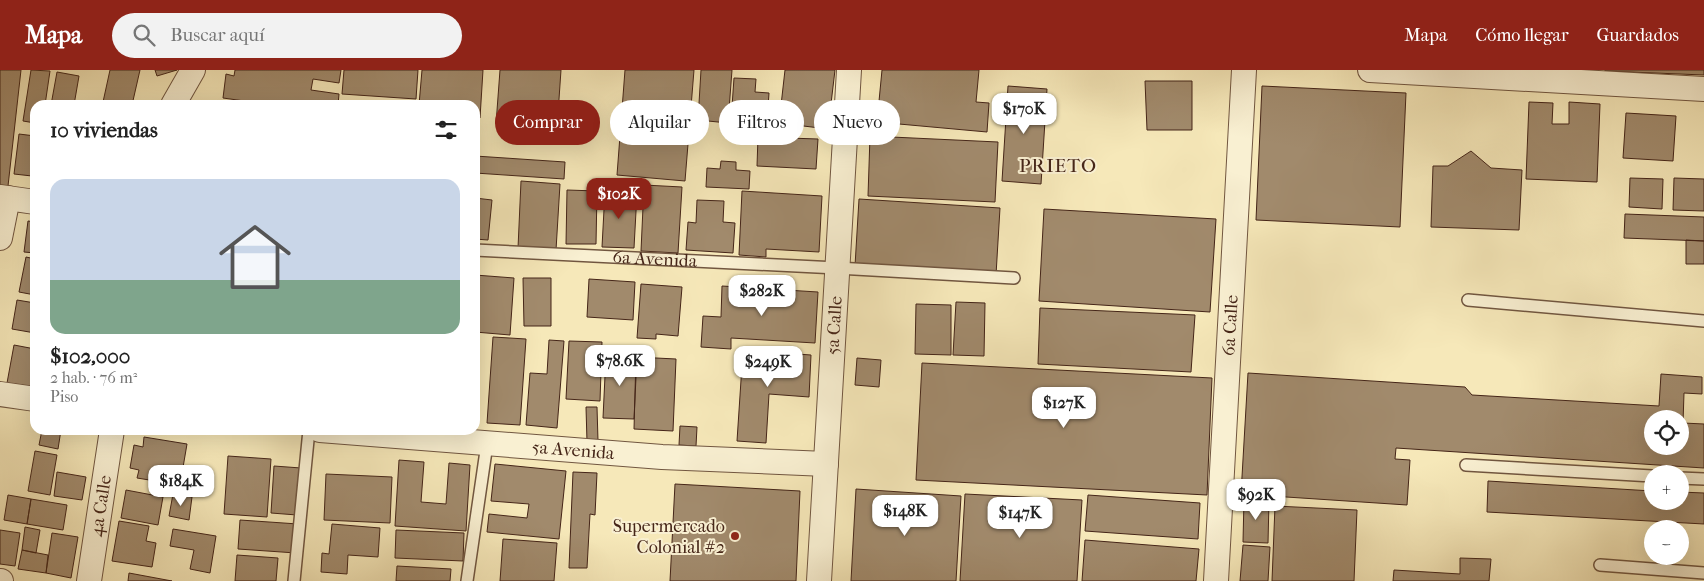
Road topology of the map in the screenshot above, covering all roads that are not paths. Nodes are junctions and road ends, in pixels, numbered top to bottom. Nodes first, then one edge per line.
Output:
1 (193, 70) edge
2 (849, 70) edge
3 (1244, 70) edge
4 (1370, 70) edge
5 (1704, 89) edge
6 (176, 100) edge
7 (4, 197) edge
8 (30, 201) edge
9 (0, 238) edge
10 (480, 250) edge
11 (837, 268) junction
12 (1014, 278) dead end
13 (1468, 300) dead end
14 (1704, 321) edge
15 (0, 394) edge
16 (30, 398) edge
17 (111, 435) edge
18 (309, 435) edge
19 (379, 435) edge
20 (486, 444) junction
21 (826, 464) junction
22 (1466, 465) dead end
23 (1644, 476) edge
24 (1689, 478) edge
25 (1704, 479) edge
26 (1600, 565) dead end
27 (1704, 573) edge
28 (1681, 576) edge
29 (89, 581) edge
30 (294, 581) edge
31 (467, 581) edge
32 (819, 581) edge
33 (1216, 581) edge

1 - 6 street
2 - 11 street, 5a Calle
3 - 33 street, 6a Calle
4 - 5 street
7 - 8 street
7 - 9 street
10 - 11 lane, 6a Avenida
11 - 12 lane, 6a Avenida
11 - 21 street, 5a Calle
13 - 14 lane
15 - 16 street
17 - 29 street, 4a Calle
18 - 30 lane
19 - 20 street, 5a Avenida
20 - 21 street, 5a Avenida
20 - 31 lane
21 - 32 street, 5a Calle
22 - 23 lane
24 - 25 lane
26 - 28 lane
27 - 28 lane

